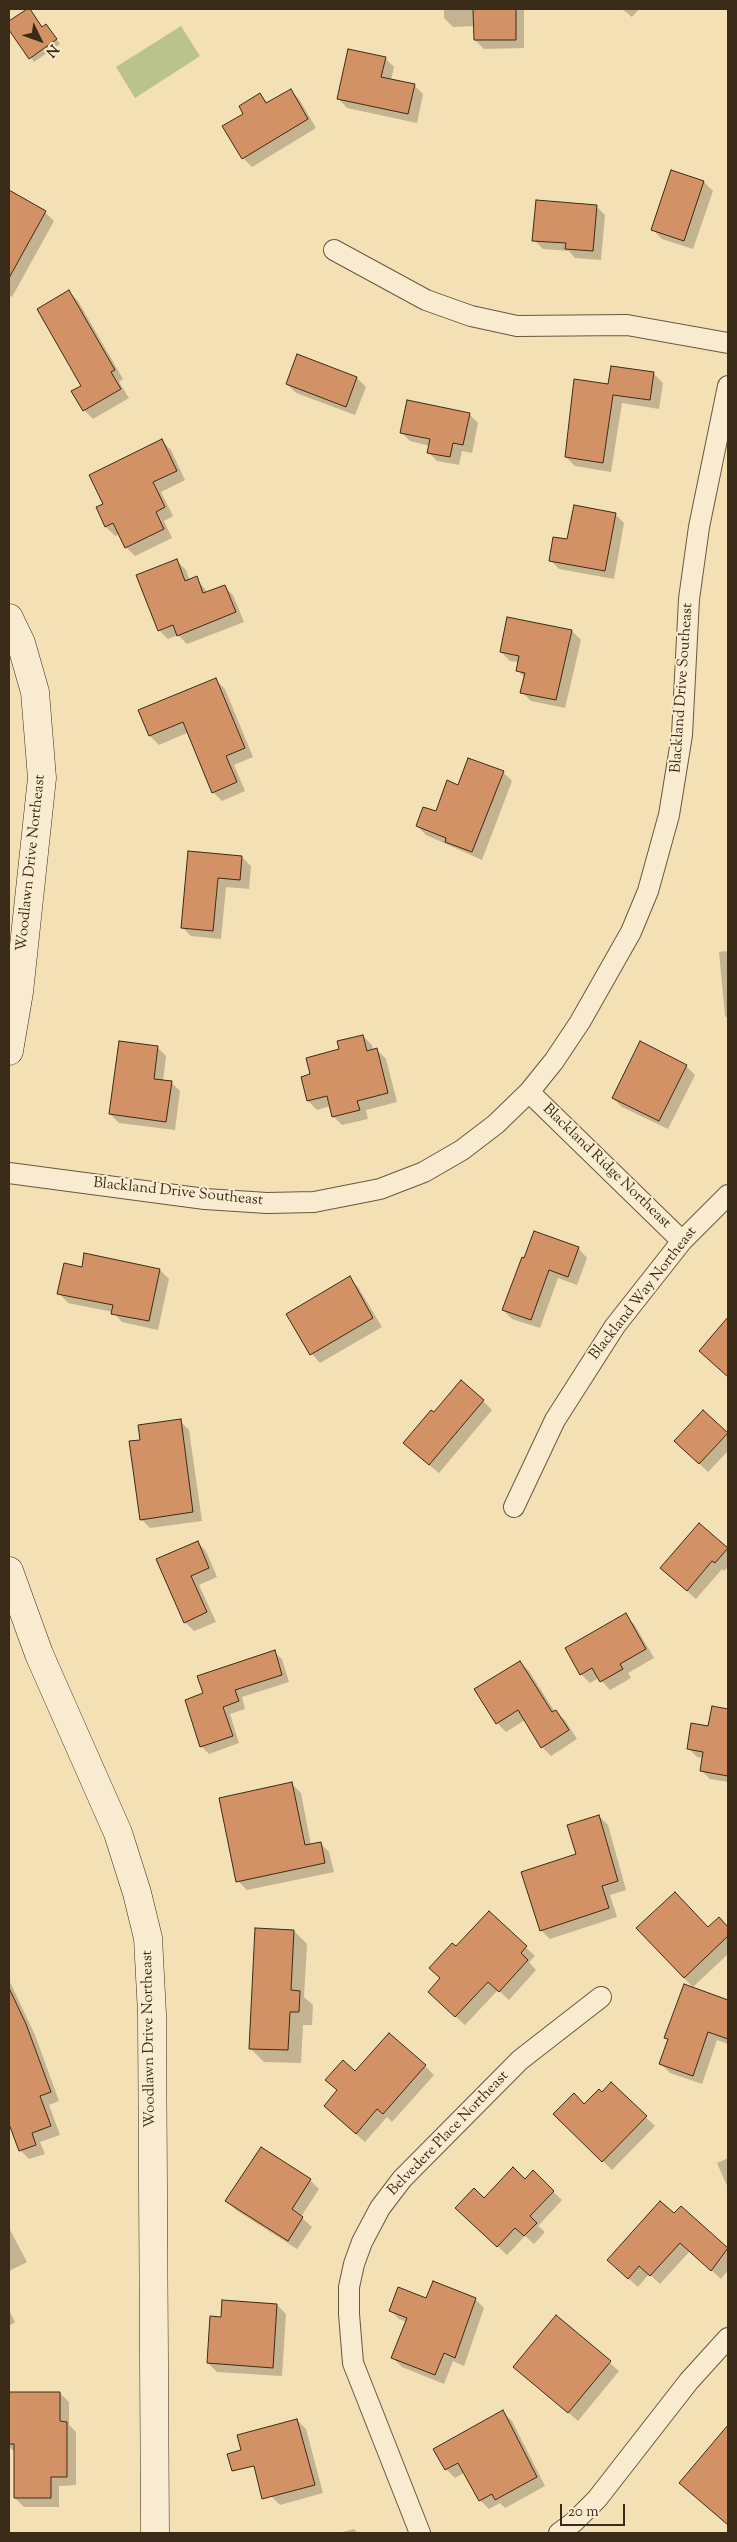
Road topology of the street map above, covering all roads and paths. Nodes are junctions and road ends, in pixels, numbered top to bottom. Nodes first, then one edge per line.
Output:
1 (334, 250) dead end
2 (728, 343) edge
3 (728, 386) edge
4 (9, 618) edge
5 (9, 1051) edge
6 (529, 1092) junction
7 (9, 1173) edge
8 (728, 1195) edge
9 (682, 1241) junction
10 (514, 1507) dead end
11 (9, 1571) edge
12 (601, 1997) dead end
13 (728, 2338) edge
14 (155, 2533) edge
15 (420, 2533) edge
16 (559, 2533) edge

1 - 2 street
3 - 6 street, Blackland Drive Southeast
4 - 5 street, Woodlawn Drive Northeast
6 - 7 street, Blackland Drive Southeast
6 - 9 street, Blackland Ridge Northeast
8 - 9 street, Blackland Way Northeast
9 - 10 street, Blackland Way Northeast
11 - 14 street, Woodlawn Drive Northeast
12 - 15 street, Belvedere Place Northeast
13 - 16 street

